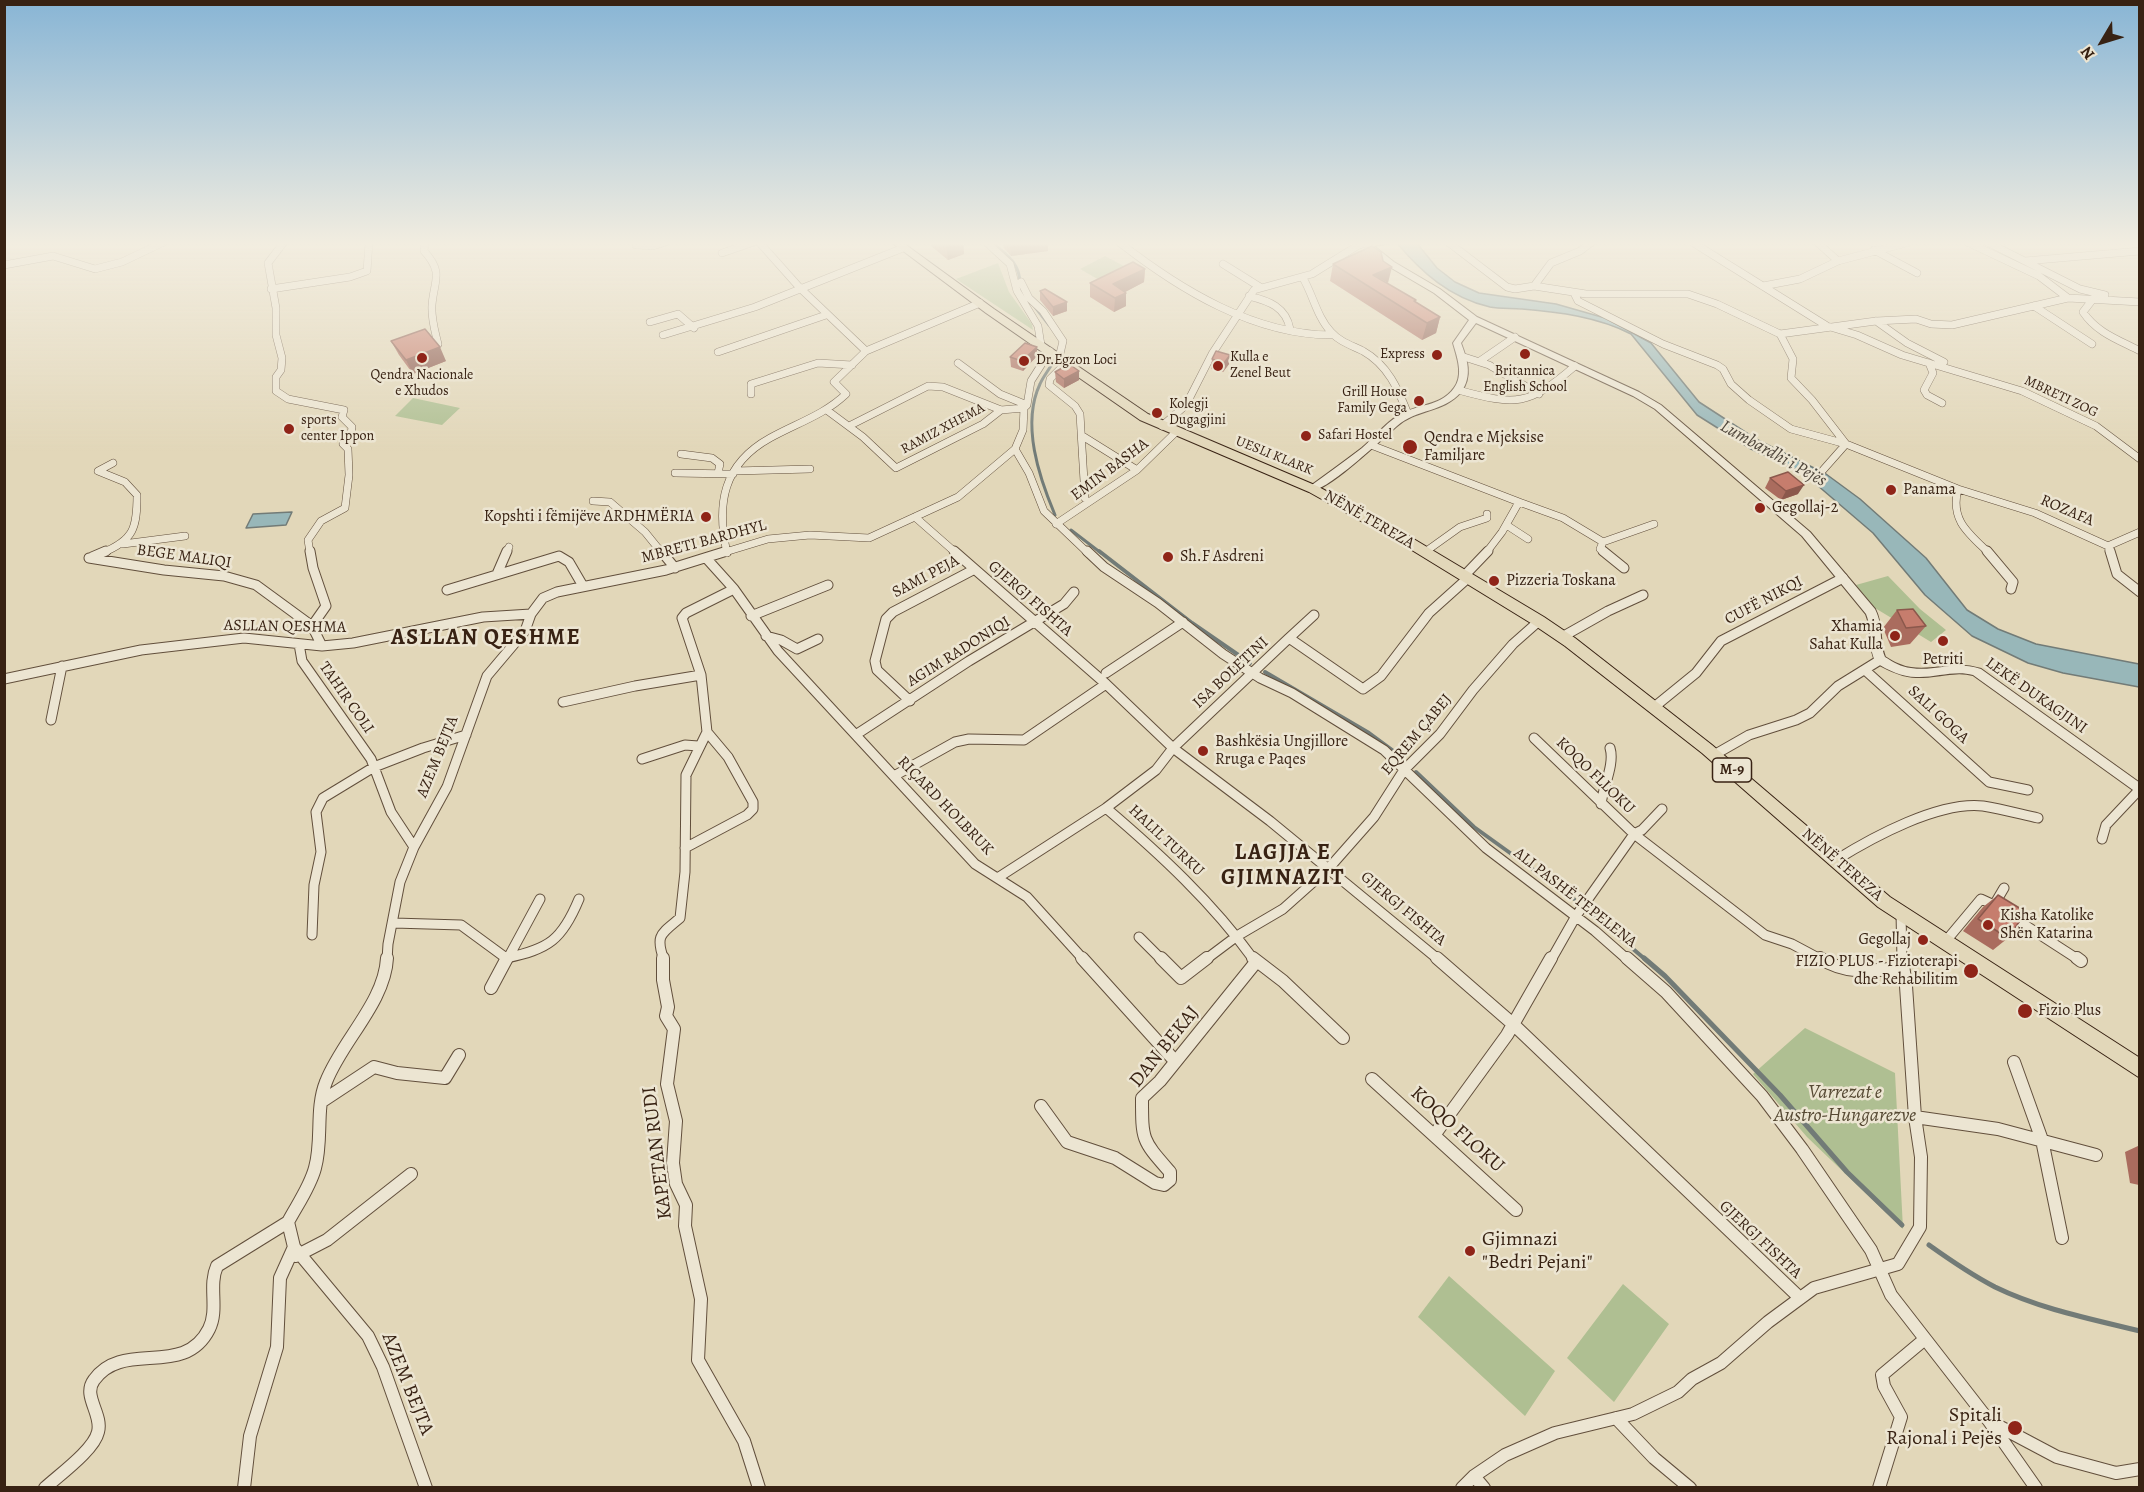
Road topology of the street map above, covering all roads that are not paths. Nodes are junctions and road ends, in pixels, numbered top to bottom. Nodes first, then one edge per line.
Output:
1 (276, 312) edge
2 (432, 312) edge
3 (746, 312) edge
4 (823, 312) edge
5 (960, 312) edge
6 (993, 312) edge
7 (1029, 312) edge
8 (1044, 312) edge
9 (1230, 312) edge
10 (1238, 312) edge
11 (1284, 312) edge
12 (1319, 312) edge
13 (1464, 312) edge
14 (1599, 312) edge
15 (1731, 312) edge
16 (1804, 312) edge
17 (2010, 312) edge
18 (2043, 312) edge
19 (2083, 312) edge
20 (826, 315) junction
21 (1236, 315) junction
22 (1474, 319) junction
23 (1876, 321) junction
24 (650, 322) dead end
25 (1827, 326) junction
26 (694, 328) junction
27 (1290, 329) junction
28 (1780, 334) junction
29 (1334, 335) junction
30 (663, 336) dead end
31 (1515, 337) junction
32 (438, 344) edge
33 (2092, 344) dead end
34 (866, 351) junction
35 (2139, 351) edge
36 (718, 352) dead end
37 (1054, 354) junction
38 (1461, 356) junction
39 (1480, 361) junction
40 (958, 363) dead end
41 (1929, 363) junction
42 (852, 365) junction
43 (1575, 366) junction
44 (1965, 373) junction
45 (1458, 390) junction
46 (751, 394) dead end
47 (1539, 394) junction
48 (1942, 403) dead end
49 (1026, 407) junction
50 (1001, 410) junction
51 (828, 411) junction
52 (1408, 414) junction
53 (849, 426) junction
54 (1162, 426) junction
55 (1176, 432) junction
56 (1084, 437) dead end
57 (1846, 444) junction
58 (1371, 445) junction
59 (1015, 449) junction
60 (681, 454) dead end
61 (2139, 459) edge
62 (113, 463) dead end
63 (810, 469) dead end
64 (1137, 470) junction
65 (1823, 470) dead end
66 (734, 472) junction
67 (675, 473) dead end
68 (718, 473) junction
69 (1313, 489) junction
70 (1958, 489) junction
71 (1085, 498) dead end
72 (593, 501) dead end
73 (1519, 502) junction
74 (1487, 514) dead end
75 (915, 517) junction
76 (1056, 524) junction
77 (1654, 524) dead end
78 (1508, 526) junction
79 (2139, 532) edge
80 (185, 536) dead end
81 (1528, 539) dead end
82 (1604, 542) junction
83 (123, 544) junction
84 (2108, 546) junction
85 (509, 547) dead end
86 (1425, 552) junction
87 (727, 553) junction
88 (707, 559) junction
89 (675, 568) junction
90 (1624, 568) dead end
91 (973, 570) junction
92 (497, 574) junction
93 (1466, 577) junction
94 (1843, 578) junction
95 (828, 585) dead end
96 (583, 586) junction
97 (734, 589) junction
98 (2011, 589) dead end
99 (447, 590) dead end
100 (1074, 592) dead end
101 (2139, 592) edge
102 (1643, 595) dead end
103 (531, 614) junction
104 (1314, 615) dead end
105 (751, 616) junction
106 (1539, 621) junction
107 (1183, 622) junction
108 (1034, 623) junction
109 (312, 626) junction
110 (766, 636) junction
111 (1562, 637) junction
112 (1289, 638) junction
113 (818, 639) dead end
114 (299, 644) junction
115 (322, 646) junction
116 (1880, 660) junction
117 (62, 666) junction
118 (1866, 671) junction
119 (1106, 673) dead end
120 (1252, 673) junction
121 (701, 675) junction
122 (4, 679) edge
123 (1106, 684) junction
124 (910, 701) junction
125 (563, 702) dead end
126 (1653, 708) junction
127 (51, 720) dead end
128 (707, 732) junction
129 (857, 734) junction
130 (466, 735) junction
131 (1534, 738) dead end
132 (698, 746) junction
133 (1173, 748) junction
134 (1610, 748) dead end
135 (1714, 755) junction
136 (642, 759) dead end
137 (374, 767) junction
138 (1404, 770) junction
139 (894, 776) junction
140 (2028, 790) dead end
141 (2139, 790) edge
142 (1601, 804) junction
143 (1106, 808) junction
144 (1662, 809) dead end
145 (2038, 818) dead end
146 (1634, 834) junction
147 (2102, 839) dead end
148 (414, 847) junction
149 (685, 848) junction
150 (1836, 860) junction
151 (1329, 868) junction
152 (999, 877) junction
153 (2004, 888) dead end
154 (540, 899) dead end
155 (579, 899) dead end
156 (1994, 905) junction
157 (1901, 913) junction
158 (1576, 916) junction
159 (394, 922) junction
160 (312, 935) dead end
161 (1237, 936) junction
162 (1139, 937) dead end
163 (1945, 942) junction
164 (506, 958) junction
165 (2081, 961) dead end
166 (1256, 962) junction
167 (1902, 968) junction
168 (491, 988) dead end
169 (1514, 1024) junction
170 (1343, 1038) dead end
171 (459, 1055) dead end
172 (1175, 1061) junction
173 (2014, 1062) dead end
174 (2139, 1069) edge
175 (1372, 1079) dead end
176 (321, 1102) junction
177 (1041, 1106) dead end
178 (1915, 1117) junction
179 (1435, 1134) junction
180 (2042, 1140) junction
181 (2096, 1155) dead end
182 (411, 1174) dead end
183 (1516, 1210) dead end
184 (288, 1222) junction
185 (2062, 1238) dead end
186 (294, 1254) junction
187 (1878, 1270) junction
188 (1800, 1298) junction
189 (1925, 1339) junction
190 (1616, 1418) junction
191 (1989, 1421) junction
192 (2139, 1469) edge
193 (1474, 1476) junction
194 (45, 1488) edge
195 (244, 1488) edge
196 (426, 1488) edge
197 (759, 1488) edge
198 (1462, 1488) edge
199 (1484, 1488) edge
200 (1690, 1488) edge
201 (1879, 1488) edge
202 (2036, 1488) edge

1 - 109 street, ASLLAN QESHMA
2 - 32 street
3 - 26 street
4 - 20 street
5 - 34 street
6 - 37 main road, UESLI KLARK / M-9
7 - 37 street
8 - 37 street
9 - 21 street
10 - 21 street
11 - 27 street
12 - 29 street
13 - 22 street
14 - 57 street, ROZAFA
15 - 28 street
16 - 25 street, MBRETI ZOG
17 - 23 street
18 - 33 street
19 - 35 street
20 - 34 street
20 - 36 street
21 - 27 street
21 - 54 street
22 - 31 street
22 - 38 street
23 - 25 street
23 - 44 street, MBRETI ZOG
24 - 26 street
25 - 28 street
25 - 41 street, MBRETI ZOG
26 - 30 street
27 - 29 street
28 - 57 street
29 - 52 street
31 - 39 street
31 - 43 street
34 - 42 street
37 - 49 street
37 - 54 main road, UESLI KLARK / M-9
37 - 71 street
38 - 39 street
38 - 45 street
39 - 47 street
40 - 49 street, RAMIZ XHEMA
41 - 44 street, MBRETI ZOG
41 - 48 street
42 - 46 street
42 - 51 street
43 - 47 street
43 - 94 street
44 - 61 street, MBRETI ZOG
45 - 47 street
45 - 52 street
49 - 50 street
49 - 59 street
50 - 53 street
50 - 53 street, RAMIZ XHEMA
51 - 53 street
51 - 66 street
52 - 58 street
54 - 55 main road, UESLI KLARK / M-9
55 - 64 street, EMIN BASHA
55 - 69 main road, UESLI KLARK / M-9
56 - 64 street
57 - 65 street
57 - 70 street, ROZAFA
58 - 69 street
58 - 73 street
59 - 75 street, MBRETI BARDHYL
59 - 76 street, ALI PASHË TEPELENA
60 - 68 street
62 - 83 street
63 - 66 street
64 - 76 street, EMIN BASHA
66 - 68 street
66 - 87 street
67 - 68 street
69 - 86 main road, NËNË TEREZA / M-9
70 - 84 street, ROZAFA
70 - 98 street
72 - 89 street
73 - 78 street
73 - 82 street
74 - 86 street, NËNË TEREZA
75 - 87 street, MBRETI BARDHYL
75 - 91 street, GJERGJ FISHTA
76 - 107 street, ALI PASHË TEPELENA
77 - 82 street
78 - 81 street
78 - 93 street
79 - 84 street
80 - 83 street
82 - 90 street
83 - 109 street, BEGE MALIQI
84 - 101 street, ROZAFA
85 - 92 street
86 - 93 main road, NËNË TEREZA / M-9
87 - 88 street, MBRETI BARDHYL
88 - 89 street, MBRETI BARDHYL
88 - 97 street, RIÇARD HOLBRUK
89 - 96 street, MBRETI BARDHYL
91 - 108 street, GJERGJ FISHTA
91 - 124 street, SAMI PEJA
92 - 96 street
92 - 99 street
93 - 106 main road, NËNË TEREZA / M-9
93 - 112 street, ISA BOLETINI
94 - 116 street
94 - 126 street, CUFË NIKQI
95 - 105 street
96 - 103 street, MBRETI BARDHYL
97 - 105 street, RIÇARD HOLBRUK
97 - 121 street
100 - 108 street, AGIM RADONIQI
102 - 111 street
103 - 115 street, ASLLAN QESHMA
103 - 130 street, AZEM BEJTA
104 - 112 street
105 - 110 street, RIÇARD HOLBRUK
106 - 111 main road, NËNË TEREZA / M-9
106 - 138 street, EQREM ÇABEJ
107 - 119 street
107 - 120 street, ALI PASHË TEPELENA
108 - 123 street, GJERGJ FISHTA
108 - 124 street, AGIM RADONIQI
109 - 115 street, BEGE MALIQI
110 - 113 street
110 - 129 street, RIÇARD HOLBRUK
111 - 126 main road, NËNË TEREZA / M-9
112 - 120 street, ISA BOLETINI
114 - 115 street, ASLLAN QESHMA
114 - 117 street, ASLLAN QESHMA
114 - 137 street, TAHIR COLI
116 - 118 street
116 - 141 street, LEKË DUKAGJINI
117 - 122 street, ASLLAN QESHMA
117 - 127 street
118 - 135 street
118 - 140 street, SALI GOGA
120 - 133 street, ISA BOLETINI
120 - 138 street, ALI PASHË TEPELENA
121 - 125 street
121 - 128 street
123 - 133 street, GJERGJ FISHTA
123 - 139 street
124 - 129 street, AGIM RADONIQI
126 - 135 main road, NËNË TEREZA / M-9
128 - 132 street, KAPETAN RUDI
128 - 149 street
129 - 139 street, RIÇARD HOLBRUK
130 - 137 street
130 - 148 street, AZEM BEJTA
131 - 142 street, KOQO FLLOKU
132 - 136 street
132 - 149 street, KAPETAN RUDI
133 - 143 street, ISA BOLETINI
133 - 151 street, GJERGJ FISHTA
134 - 142 street
135 - 150 main road, NËNË TEREZA / M-9
137 - 148 street, TAHIR COLI
137 - 160 street
138 - 151 street, EQREM ÇABEJ
138 - 158 street, ALI PASHË TEPELENA
139 - 152 street, RIÇARD HOLBRUK
141 - 147 street
142 - 146 street, KOQO FLLOKU
143 - 152 street, ISA BOLETINI
143 - 161 street, HALIL TURKU
144 - 146 street, KOQO FLLOKU
145 - 150 street
146 - 158 street
146 - 167 street
148 - 159 street, AZEM BEJTA
149 - 197 street, KAPETAN RUDI
150 - 157 main road, NËNË TEREZA / M-9
151 - 161 street, EQREM ÇABEJ
151 - 169 street, GJERGJ FISHTA
152 - 172 street, RIÇARD HOLBRUK
153 - 156 street
154 - 164 street
155 - 164 street
156 - 163 street
156 - 165 street
157 - 163 main road, NËNË TEREZA / M-9
157 - 167 street
158 - 169 street
158 - 187 street, ALI PASHË TEPELENA
159 - 164 street
159 - 176 street, AZEM BEJTA
161 - 162 street
161 - 166 street, HALIL TURKU
163 - 174 main road, NËNË TEREZA / M-9
164 - 168 street
166 - 170 street, HALIL TURKU
166 - 172 street, DAN BEKAJ
167 - 178 street
169 - 179 street
169 - 188 street, GJERGJ FISHTA
171 - 176 street
172 - 177 street, DAN BEKAJ
173 - 180 street
175 - 179 street, KOQO FLOKU
176 - 184 street, AZEM BEJTA
178 - 180 street
178 - 187 street
179 - 183 street, KOQO FLOKU
180 - 181 street
180 - 185 street
182 - 186 street
184 - 186 street, AZEM BEJTA
184 - 194 street
186 - 195 street
186 - 196 street, AZEM BEJTA
187 - 188 street
187 - 189 street, ALI PASHË TEPELENA
188 - 190 street
189 - 191 street, ALI PASHË TEPELENA
189 - 201 street
190 - 193 street
190 - 200 street
191 - 192 street
191 - 202 street, ALI PASHË TEPELENA
193 - 198 street
193 - 199 street

